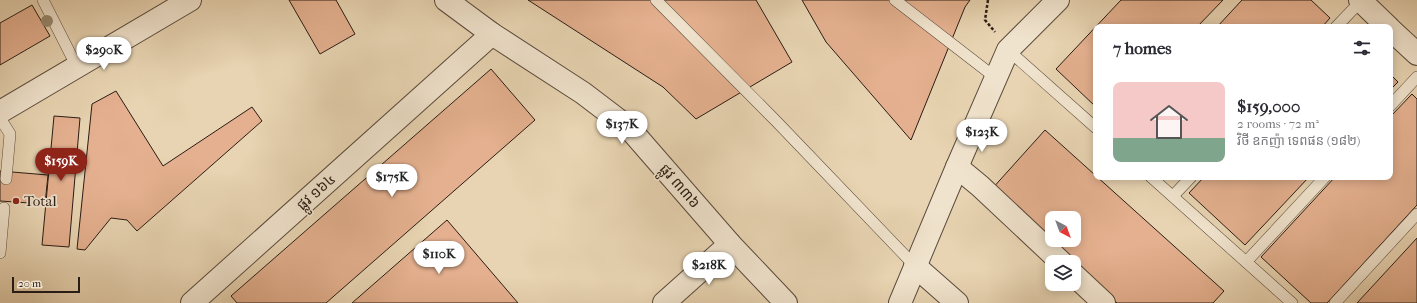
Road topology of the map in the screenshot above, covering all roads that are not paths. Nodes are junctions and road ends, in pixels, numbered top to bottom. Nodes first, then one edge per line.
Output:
1 (43, 0) edge
2 (190, 0) edge
3 (446, 0) edge
4 (656, 0) edge
5 (895, 0) edge
6 (1058, 0) edge
7 (1360, 1) edge
8 (1339, 24) edge
9 (1385, 24) edge
10 (1393, 31) edge
11 (492, 34) junction
12 (1008, 50) junction
13 (1416, 50) edge
14 (78, 67) junction
15 (1417, 77) edge
16 (996, 78) junction
17 (1393, 103) edge
18 (0, 112) edge
19 (0, 118) edge
20 (1093, 125) edge
21 (957, 167) junction
22 (6, 179) dead end
23 (1154, 180) edge
24 (1188, 180) edge
25 (1322, 180) edge
26 (1173, 196) junction
27 (4, 208) dead end
28 (1417, 214) edge
29 (730, 244) junction
30 (0, 253) edge
31 (1054, 255) edge
32 (1246, 262) junction
33 (915, 266) junction
34 (1081, 282) edge
35 (192, 303) edge
36 (664, 303) edge
37 (786, 303) edge
38 (900, 303) edge
39 (957, 303) edge
40 (1104, 303) edge
41 (1292, 303) edge
42 (1335, 303) edge

1 - 14 lane
2 - 14 street
3 - 11 street, ផ្លូវ ៣៣៦
4 - 33 lane
5 - 16 lane
6 - 12 street
7 - 8 lane
7 - 9 street
10 - 13 street
11 - 29 street, ផ្លូវ ៣៣៦
11 - 35 street, ផ្លូវ ១៦៤
12 - 16 street
12 - 20 lane
14 - 18 street
15 - 17 lane
16 - 21 street
19 - 22 lane
21 - 31 street
21 - 33 street
23 - 26 lane
24 - 26 lane
25 - 32 lane
26 - 32 lane
27 - 30 lane
28 - 42 lane
29 - 36 street
29 - 37 street, ផ្លូវ ៣៣៦
32 - 41 lane
33 - 38 street
33 - 39 street
34 - 40 street

